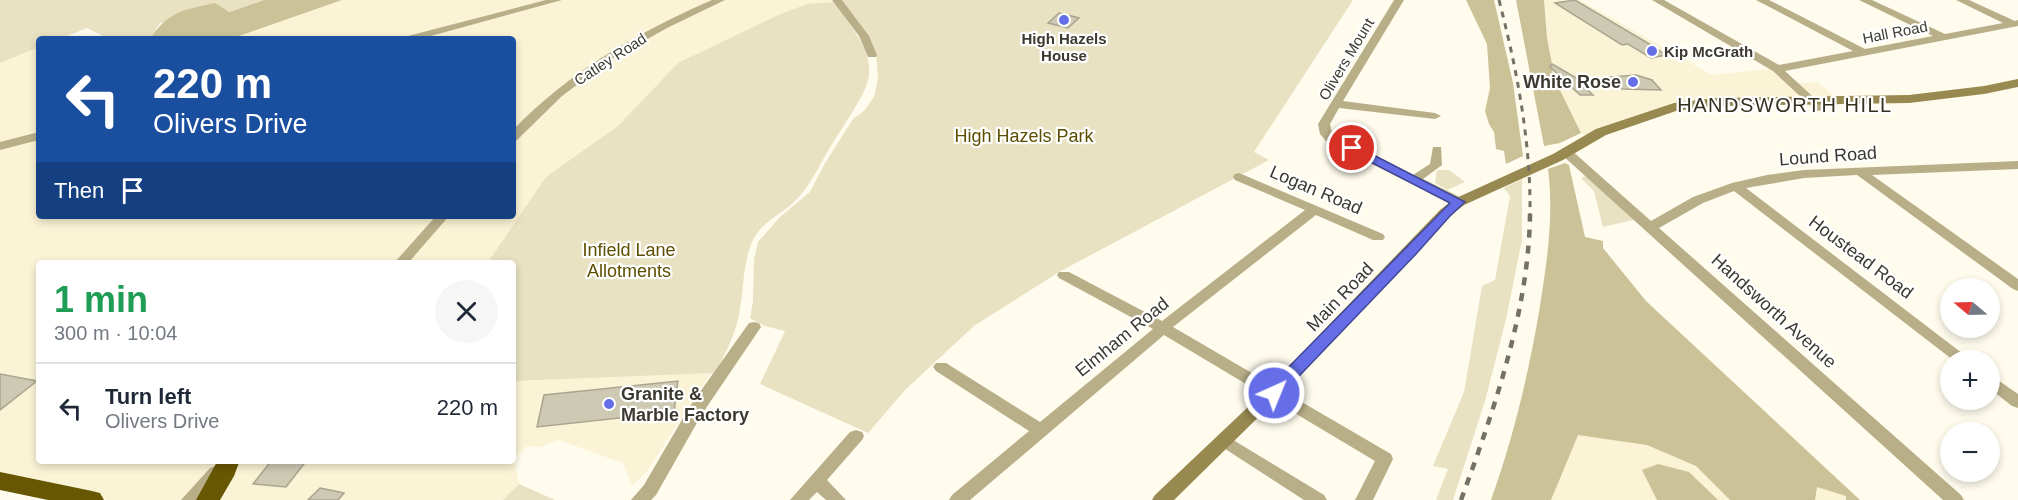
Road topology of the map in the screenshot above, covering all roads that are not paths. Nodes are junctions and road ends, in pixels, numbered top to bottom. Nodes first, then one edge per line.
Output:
1 (556, 0) edge
2 (720, 0) edge
3 (837, 0) edge
4 (1399, 0) edge
5 (1657, 0) edge
6 (1761, 0) edge
7 (1864, 0) edge
8 (1961, 0) edge
9 (2016, 24) edge
10 (419, 36) edge
11 (1942, 37) junction
12 (1865, 53) junction
13 (872, 55) dead end
14 (1777, 69) junction
15 (2018, 83) edge
16 (2018, 92) edge
17 (1336, 104) junction
18 (1815, 104) junction
19 (1435, 116) dead end
20 (516, 134) edge
21 (36, 137) edge
22 (0, 146) edge
23 (1437, 150) dead end
24 (1562, 154) junction
25 (2018, 165) edge
26 (1860, 172) junction
27 (1239, 177) dead end
28 (1415, 179) junction
29 (1736, 186) junction
30 (1459, 202) junction
31 (1315, 209) junction
32 (440, 219) edge
33 (1651, 227) junction
34 (1378, 237) dead end
35 (404, 260) edge
36 (1064, 275) dead end
37 (2018, 286) edge
38 (754, 327) dead end
39 (1163, 328) junction
40 (1950, 350) edge
41 (941, 367) dead end
42 (2000, 388) edge
43 (1274, 393) junction
44 (2018, 402) edge
45 (1040, 430) junction
46 (855, 436) dead end
47 (1225, 441) junction
48 (224, 464) edge
49 (227, 464) edge
50 (0, 481) edge
51 (816, 481) junction
52 (92, 500) edge
53 (190, 500) edge
54 (208, 500) edge
55 (640, 500) edge
56 (798, 500) edge
57 (837, 500) edge
58 (958, 500) edge
59 (1162, 500) edge
60 (1318, 500) edge
61 (1364, 500) edge
62 (1955, 500) edge

1 - 10 street
2 - 20 street, Catley Road
3 - 13 street
4 - 17 street, Olivers Mount
5 - 14 street
6 - 12 street
7 - 11 street
8 - 9 street
9 - 11 street, Hall Road
11 - 12 street, Hall Road
12 - 14 street, Hall Road
14 - 18 street
15 - 18 main road
16 - 18 main road
17 - 19 street
17 - 28 street, Olivers Mount
18 - 24 main road, Main Road
21 - 22 street
23 - 28 street
24 - 30 main road, Main Road
24 - 33 street, Handsworth Avenue
25 - 26 street, Lound Road
26 - 29 street, Lound Road
26 - 37 street
27 - 31 street, Logan Road
28 - 30 street
29 - 33 street, Lound Road
29 - 40 street, Houstead Road
30 - 43 main road, Main Road
31 - 34 street, Logan Road
31 - 39 street, Elmham Road
32 - 35 street
33 - 62 street, Handsworth Avenue
36 - 39 street
38 - 55 street
39 - 43 street
39 - 45 street, Elmham Road
41 - 45 street
42 - 44 street
43 - 47 main road, Main Road
43 - 61 street
45 - 58 street, Elmham Road
46 - 51 street
47 - 59 main road, Main Road
47 - 60 street
48 - 53 street
49 - 54 highway
50 - 52 highway
51 - 56 street
51 - 57 street

